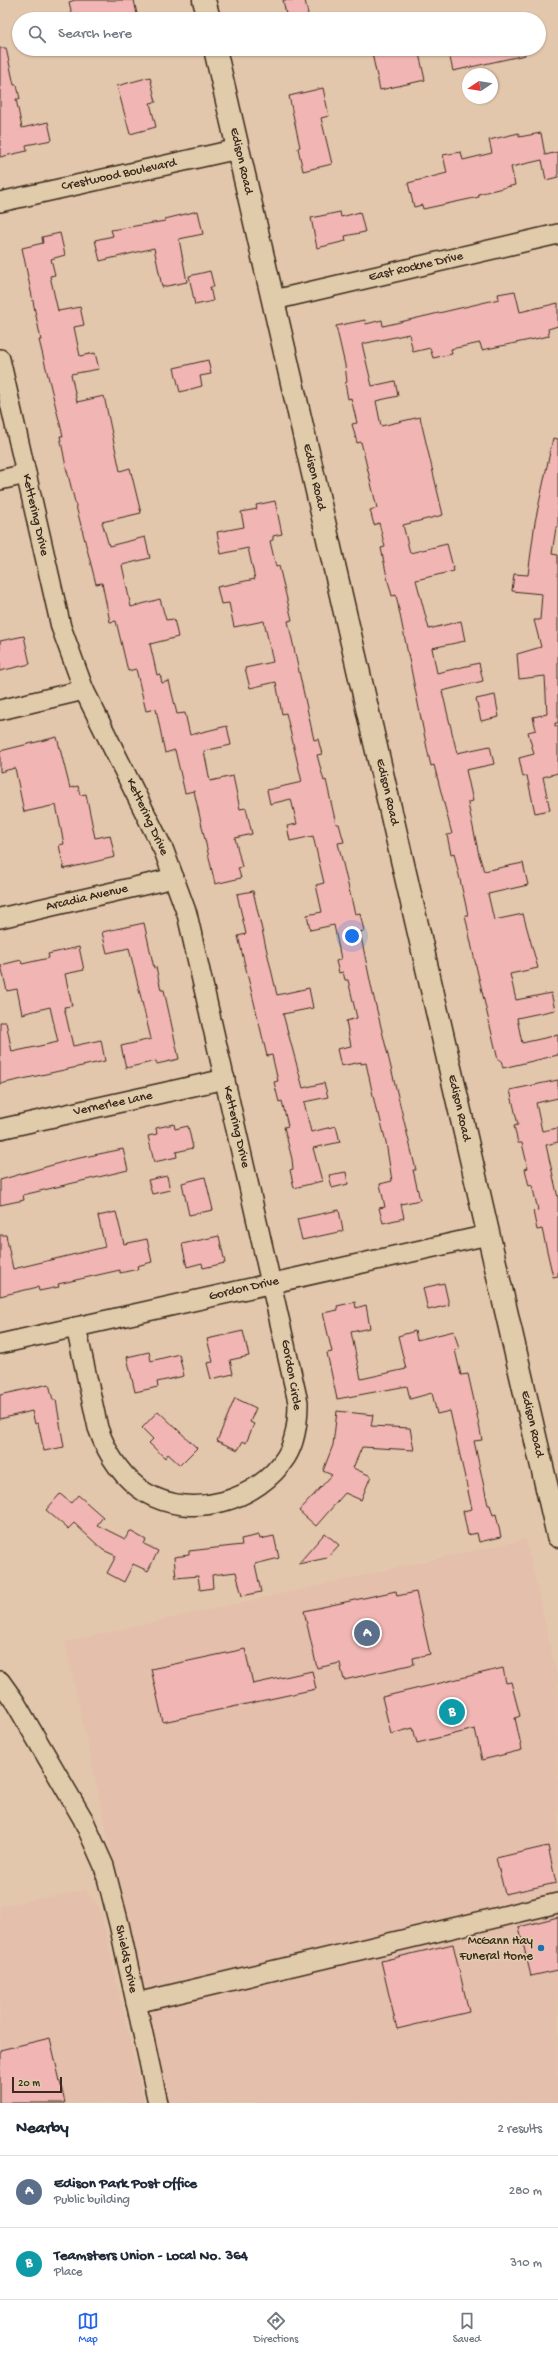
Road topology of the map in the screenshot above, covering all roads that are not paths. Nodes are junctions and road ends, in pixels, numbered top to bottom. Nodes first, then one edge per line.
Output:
1 (204, 0) edge
2 (207, 12) edge
3 (217, 56) edge
4 (238, 149) junction
5 (0, 202) edge
6 (558, 234) edge
7 (274, 300) junction
8 (0, 359) edge
9 (26, 474) junction
10 (0, 480) edge
11 (84, 690) junction
12 (0, 710) edge
13 (174, 878) junction
14 (0, 918) edge
15 (225, 1080) junction
16 (0, 1129) edge
17 (488, 1235) junction
18 (272, 1283) junction
19 (76, 1327) junction
20 (0, 1344) edge
21 (558, 1536) edge
22 (0, 1681) edge
23 (558, 1902) edge
24 (136, 2003) junction
25 (158, 2103) edge

1 - 2 main road
3 - 4 main road, Edison Road
4 - 5 street, Crestwood Boulevard
4 - 7 main road, Edison Road
6 - 7 street, East Rockne Drive
7 - 17 main road, Edison Road
8 - 9 street, Kettering Drive
9 - 10 street
9 - 11 street, Kettering Drive
11 - 12 street
11 - 13 street, Kettering Drive
13 - 14 street, Arcadia Avenue
13 - 15 street, Kettering Drive
15 - 16 street, Vernerlee Lane
15 - 18 street, Kettering Drive
17 - 18 street, Gordon Drive
17 - 21 main road, Edison Road
18 - 19 street, Gordon Drive
18 - 19 street, Gordon Circle
19 - 20 street, Gordon Drive
22 - 24 street, Shields Drive
23 - 24 street
24 - 25 street, Shields Drive

